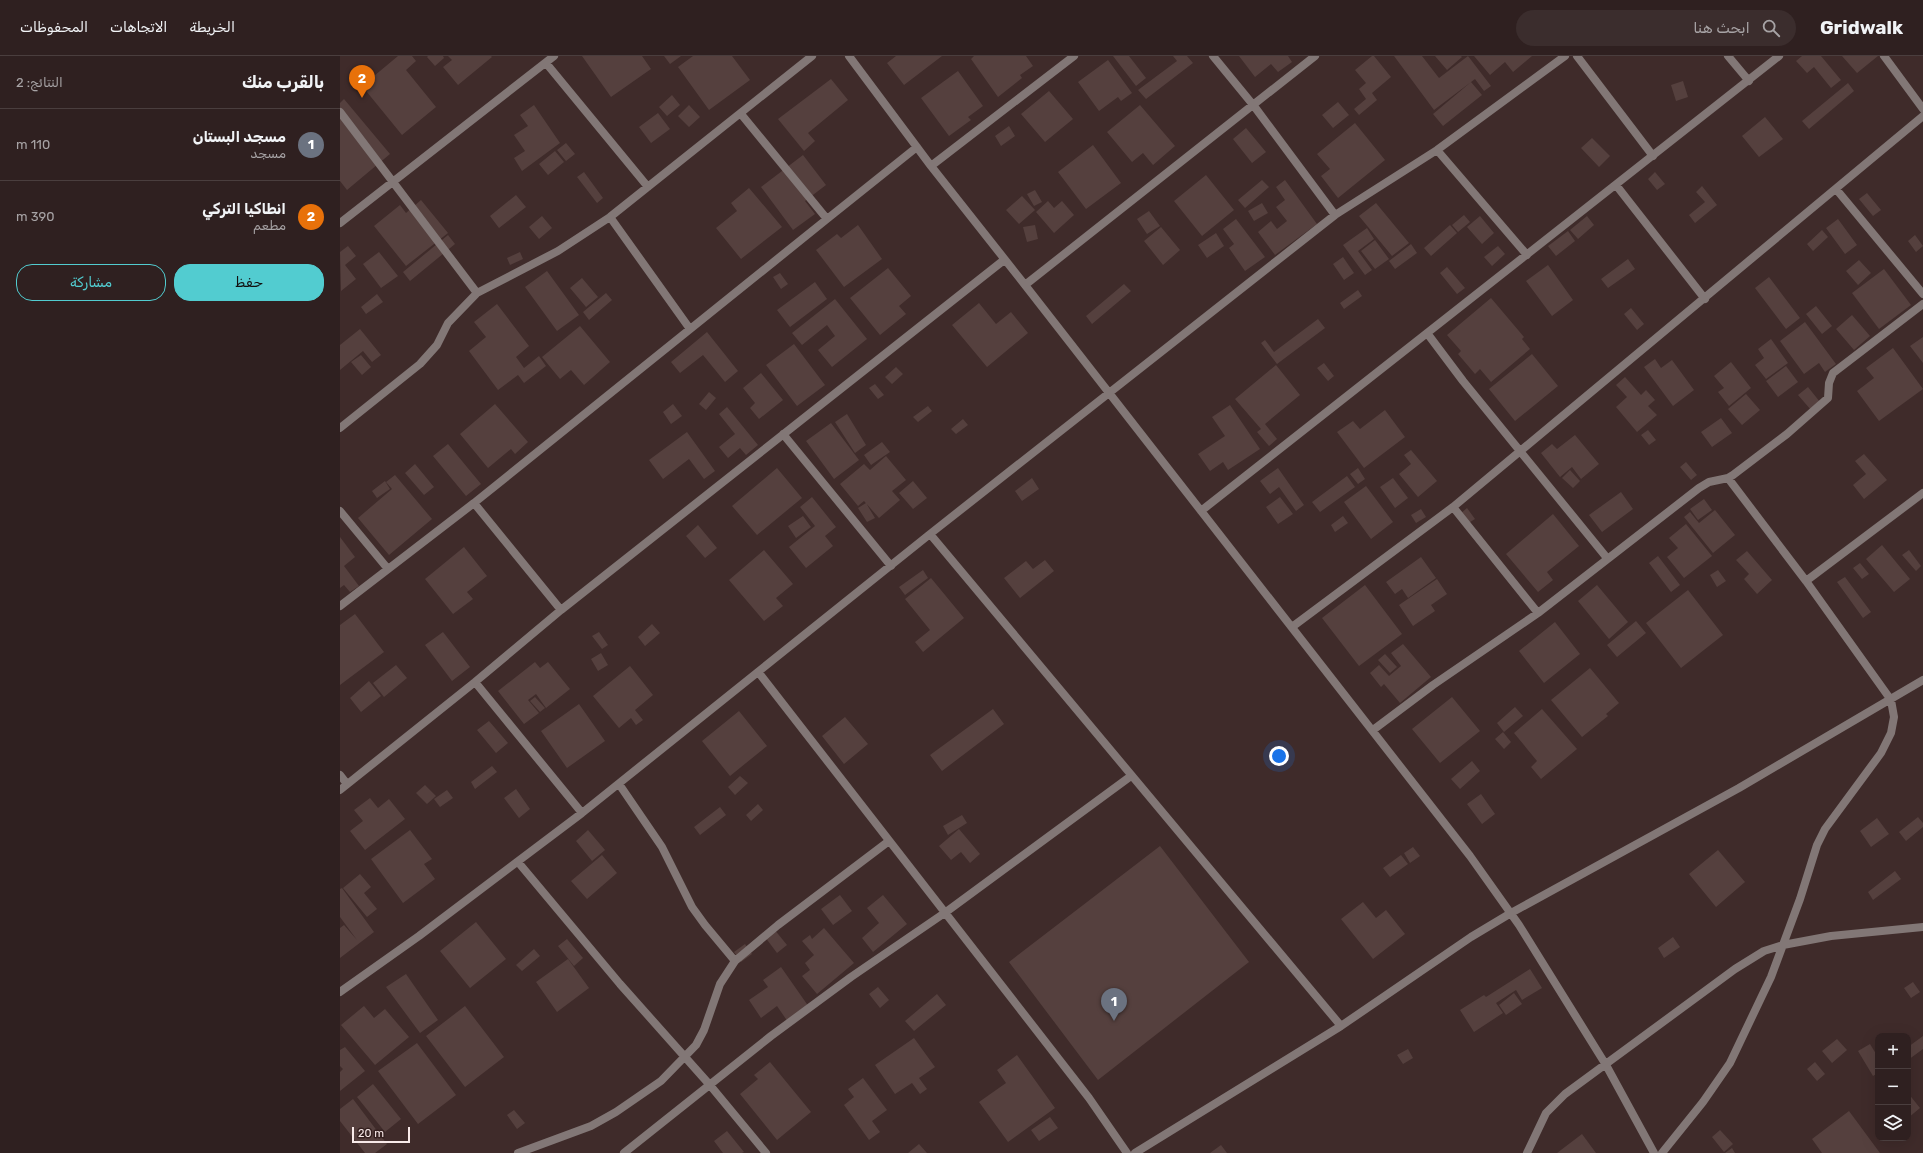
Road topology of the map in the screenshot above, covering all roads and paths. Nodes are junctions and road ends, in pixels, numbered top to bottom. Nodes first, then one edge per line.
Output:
1 (554, 56) edge
2 (812, 56) edge
3 (848, 56) edge
4 (1074, 56) edge
5 (1213, 56) edge
6 (1316, 56) edge
7 (1565, 56) edge
8 (1577, 56) edge
9 (1728, 56) edge
10 (1779, 56) edge
11 (1884, 56) edge
12 (546, 62) junction
13 (1749, 81) junction
14 (1254, 106) junction
15 (1923, 109) edge
16 (340, 112) edge
17 (741, 114) junction
18 (1923, 116) edge
19 (917, 147) junction
20 (1437, 150) junction
21 (1653, 156) junction
22 (931, 166) junction
23 (394, 182) junction
24 (1616, 185) junction
25 (648, 187) junction
26 (1836, 190) junction
27 (1335, 215) junction
28 (610, 217) junction
29 (827, 219) junction
30 (340, 224) edge
31 (1527, 255) junction
32 (1004, 260) junction
33 (1026, 285) junction
34 (477, 293) junction
35 (1923, 294) edge
36 (1705, 299) junction
37 (1923, 304) edge
38 (690, 329) junction
39 (1427, 333) junction
40 (1109, 392) junction
41 (340, 428) edge
42 (783, 434) junction
43 (1521, 451) junction
44 (1728, 478) junction
45 (1923, 493) edge
46 (474, 503) junction
47 (1453, 507) junction
48 (340, 511) edge
49 (1201, 511) junction
50 (930, 534) junction
51 (1608, 558) junction
52 (891, 566) junction
53 (388, 570) junction
54 (1806, 581) junction
55 (340, 606) edge
56 (561, 610) junction
57 (1538, 613) junction
58 (1292, 627) junction
59 (759, 673) junction
60 (1923, 680) edge
61 (476, 682) junction
62 (1890, 700) junction
63 (1373, 730) junction
64 (340, 775) edge
65 (1131, 776) junction
66 (347, 784) junction
67 (619, 784) junction
68 (340, 790) edge
69 (582, 813) junction
70 (889, 841) junction
71 (518, 862) junction
72 (946, 912) junction
73 (1511, 913) junction
74 (1923, 927) edge
75 (1783, 945) junction
76 (735, 961) junction
77 (340, 992) edge
78 (1341, 1026) junction
79 (685, 1058) junction
80 (1606, 1065) junction
81 (709, 1084) junction
82 (518, 1153) edge
83 (624, 1153) edge
84 (766, 1153) edge
85 (1127, 1153) edge
86 (1135, 1153) edge
87 (1527, 1153) edge
88 (1654, 1153) edge
89 (1662, 1153) edge

1 - 12 street
2 - 17 street
3 - 19 street
4 - 22 street
5 - 14 street
6 - 14 street
7 - 20 street
8 - 21 street
9 - 13 street
10 - 13 street
11 - 15 street
12 - 23 street
12 - 25 street
13 - 21 street
14 - 27 street
14 - 33 street
16 - 23 street
17 - 25 street
17 - 29 street
18 - 26 street
19 - 22 street
19 - 29 street
20 - 27 street
20 - 31 street
21 - 24 street
22 - 32 street
23 - 30 street
23 - 34 street
24 - 31 street
24 - 36 street
25 - 28 street
26 - 35 street
26 - 36 street
27 - 40 street
28 - 34 street
28 - 38 street
29 - 38 street
31 - 39 street
32 - 33 street
32 - 42 street
33 - 40 street
34 - 41 street
36 - 43 street
37 - 44 street
38 - 46 street
39 - 43 street
39 - 49 street
40 - 49 street
40 - 50 street
42 - 52 street
42 - 56 street
43 - 47 street
43 - 51 street
44 - 51 street
44 - 54 street
45 - 54 street
46 - 53 street
46 - 56 street
47 - 57 street
47 - 58 street
48 - 53 street
49 - 58 street
50 - 52 street
50 - 65 street
51 - 57 street
52 - 59 street
53 - 55 street
54 - 62 street
56 - 61 street
57 - 63 street
58 - 63 street
59 - 67 street
59 - 70 street
60 - 62 street
61 - 66 street
61 - 69 street
62 - 73 street
62 - 75 street
63 - 73 street
64 - 66 street
65 - 72 street
65 - 78 street
66 - 68 street
67 - 69 street
67 - 76 street
69 - 71 street
70 - 72 street
70 - 76 street
71 - 77 street
71 - 79 street
72 - 81 street
72 - 85 street
73 - 78 street
73 - 80 street
74 - 75 street
75 - 80 street
75 - 89 street
76 - 79 street
78 - 86 street
79 - 81 street
79 - 82 street
80 - 87 street
80 - 88 street
81 - 83 street
81 - 84 street

